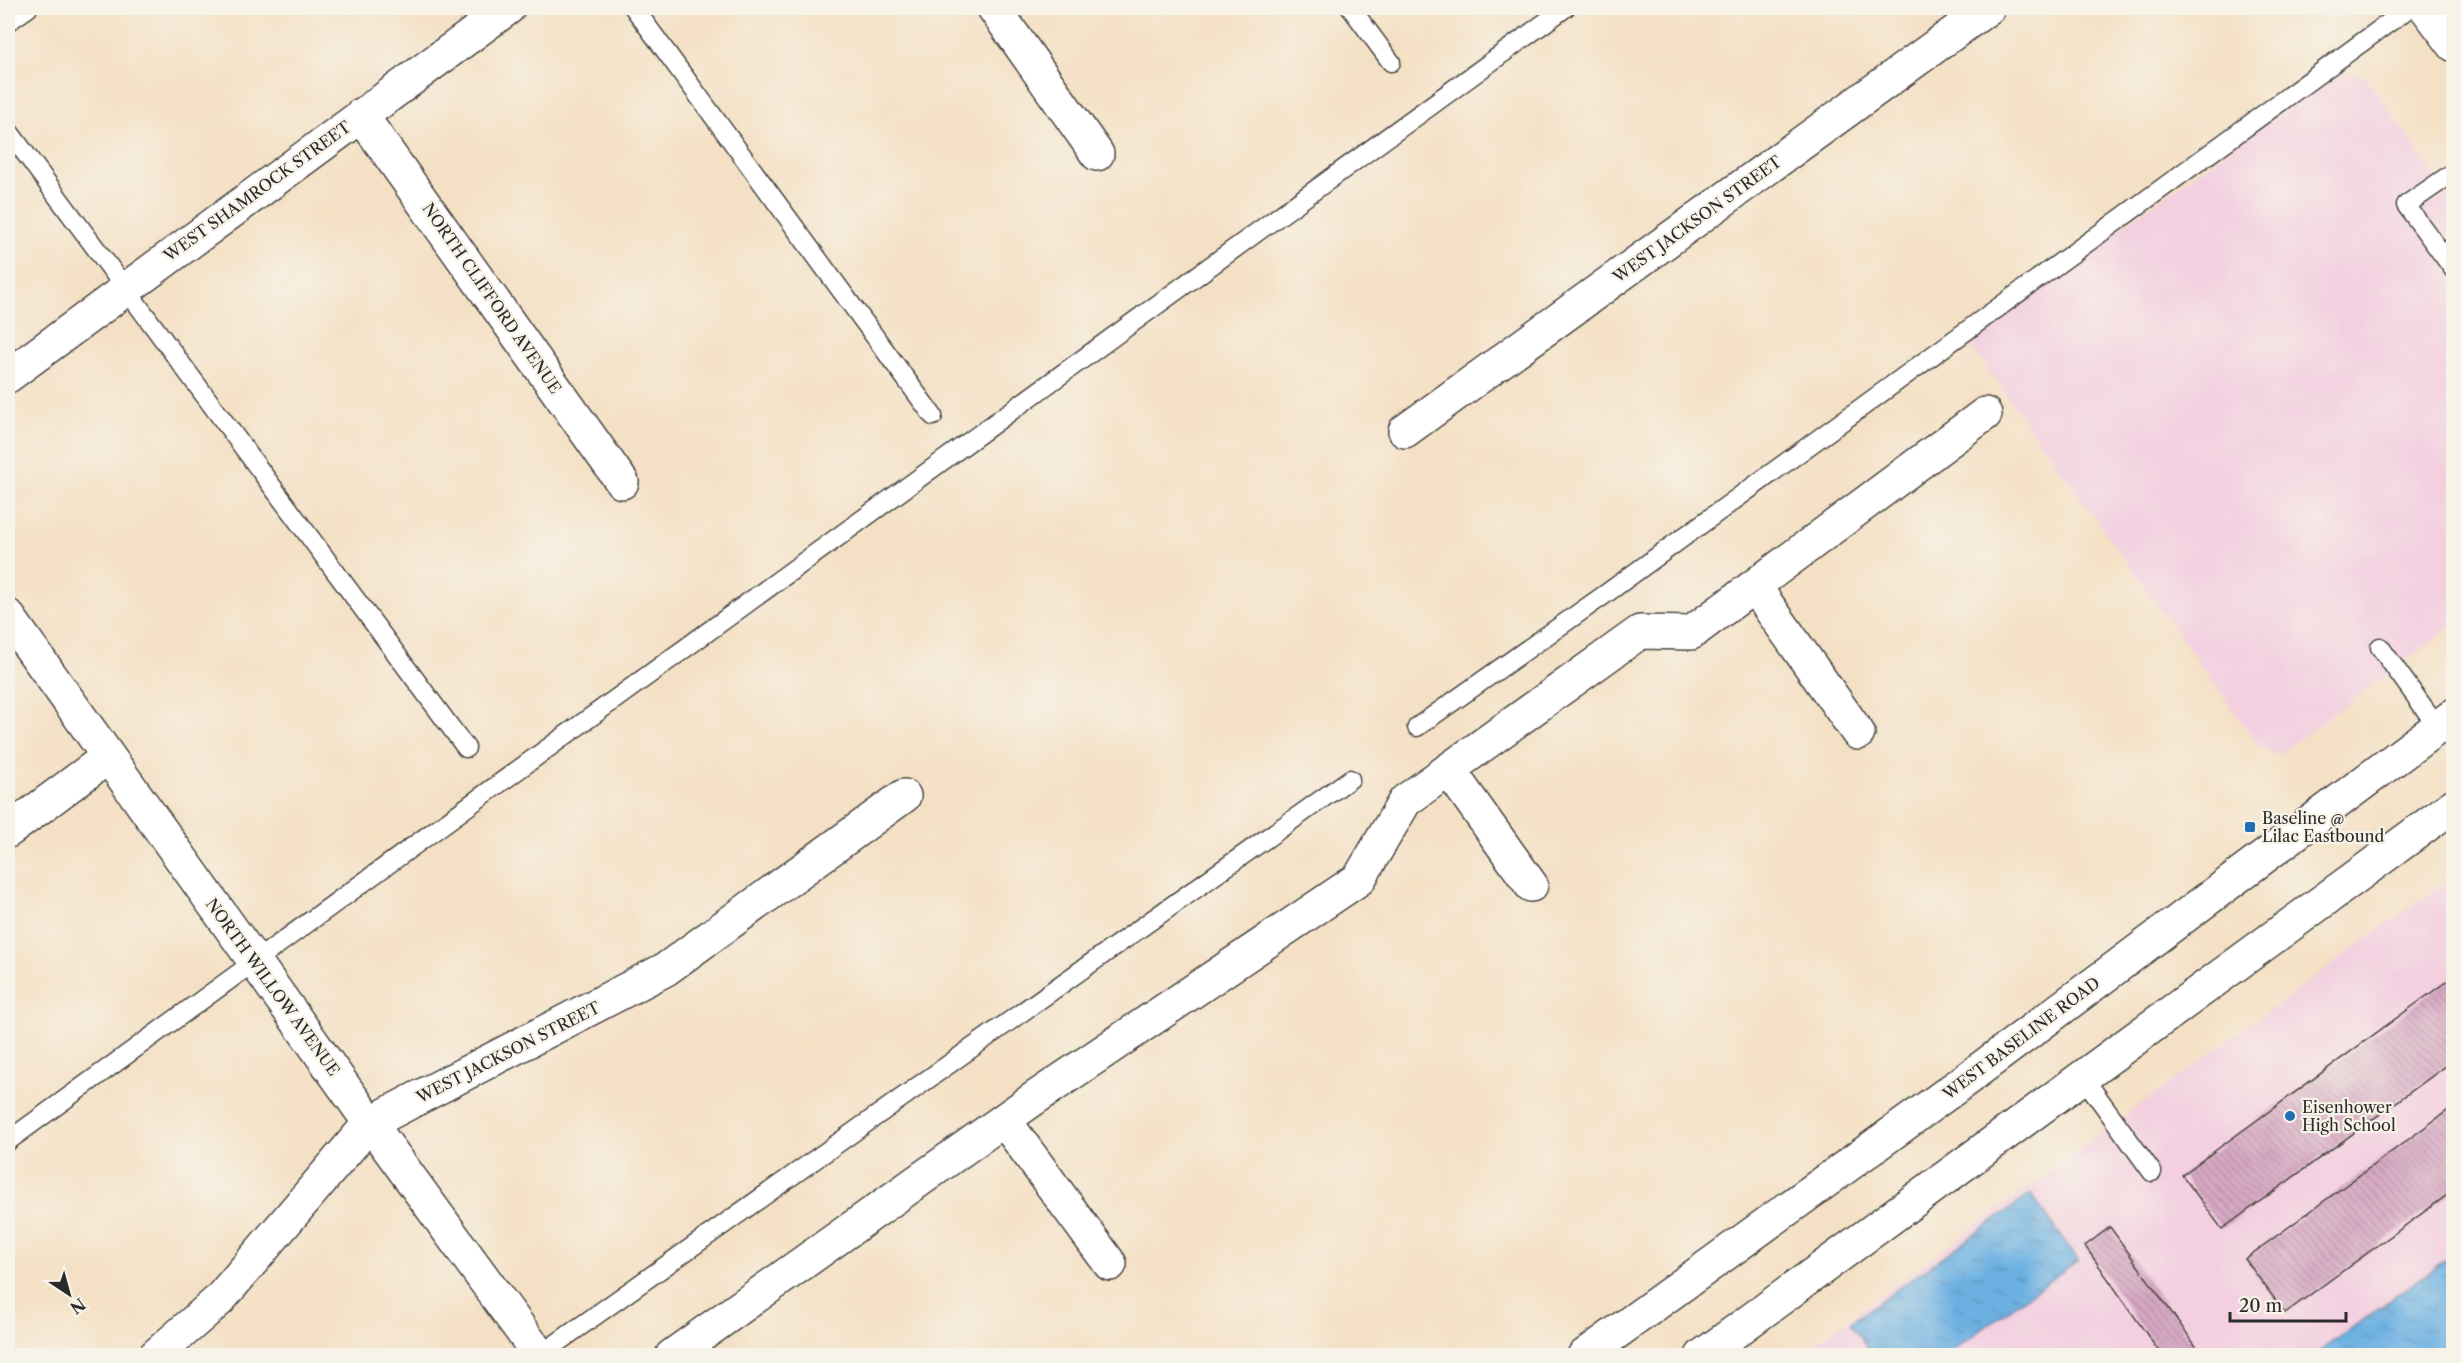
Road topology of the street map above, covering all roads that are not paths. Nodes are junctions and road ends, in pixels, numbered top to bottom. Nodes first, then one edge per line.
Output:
1 (28, 8) edge
2 (508, 8) edge
3 (634, 8) edge
4 (994, 8) edge
5 (1351, 8) edge
6 (1565, 8) edge
7 (1988, 8) edge
8 (2409, 8) edge
9 (2426, 8) edge
10 (8, 22) edge
11 (2454, 45) edge
12 (1391, 62) dead end
13 (362, 115) junction
14 (8, 130) edge
15 (1097, 154) dead end
16 (2454, 172) edge
17 (2454, 270) edge
18 (126, 288) junction
19 (8, 376) edge
20 (1985, 414) dead end
21 (933, 416) dead end
22 (1405, 431) dead end
23 (622, 482) dead end
24 (1754, 586) junction
25 (8, 616) edge
26 (2380, 647) dead end
27 (2445, 720) edge
28 (1417, 727) dead end
29 (1858, 733) dead end
30 (466, 748) dead end
31 (108, 757) junction
32 (1449, 770) junction
33 (1350, 779) dead end
34 (904, 796) dead end
35 (2454, 805) edge
36 (8, 831) edge
37 (1531, 885) dead end
38 (255, 961) junction
39 (2083, 1077) junction
40 (1004, 1120) junction
41 (370, 1123) junction
42 (8, 1141) edge
43 (2152, 1172) dead end
44 (1110, 1264) dead end
45 (540, 1355) edge
46 (155, 1356) edge
47 (672, 1356) edge
48 (1584, 1356) edge
49 (1702, 1356) edge

1 - 10 lane
2 - 13 street, WEST SHAMROCK STREET
3 - 21 lane
4 - 15 street
5 - 12 lane
6 - 38 lane
7 - 22 street, WEST JACKSON STREET
8 - 28 lane
9 - 11 street
13 - 18 street, WEST SHAMROCK STREET
13 - 23 street, NORTH CLIFFORD AVENUE
14 - 18 lane
16 - 17 lane
18 - 19 street, WEST SHAMROCK STREET
18 - 30 lane
20 - 24 street
24 - 29 street
24 - 32 street
25 - 31 street, NORTH WILLOW AVENUE
26 - 27 lane
27 - 48 street, WEST BASELINE ROAD
31 - 36 street
31 - 38 street, NORTH WILLOW AVENUE
32 - 37 street
32 - 40 street
33 - 45 lane
34 - 41 street, WEST JACKSON STREET
35 - 39 street
38 - 41 street, NORTH WILLOW AVENUE
38 - 42 lane
39 - 43 lane
39 - 49 street
40 - 44 street
40 - 47 street
41 - 45 street, NORTH WILLOW AVENUE
41 - 46 street, WEST JACKSON STREET

